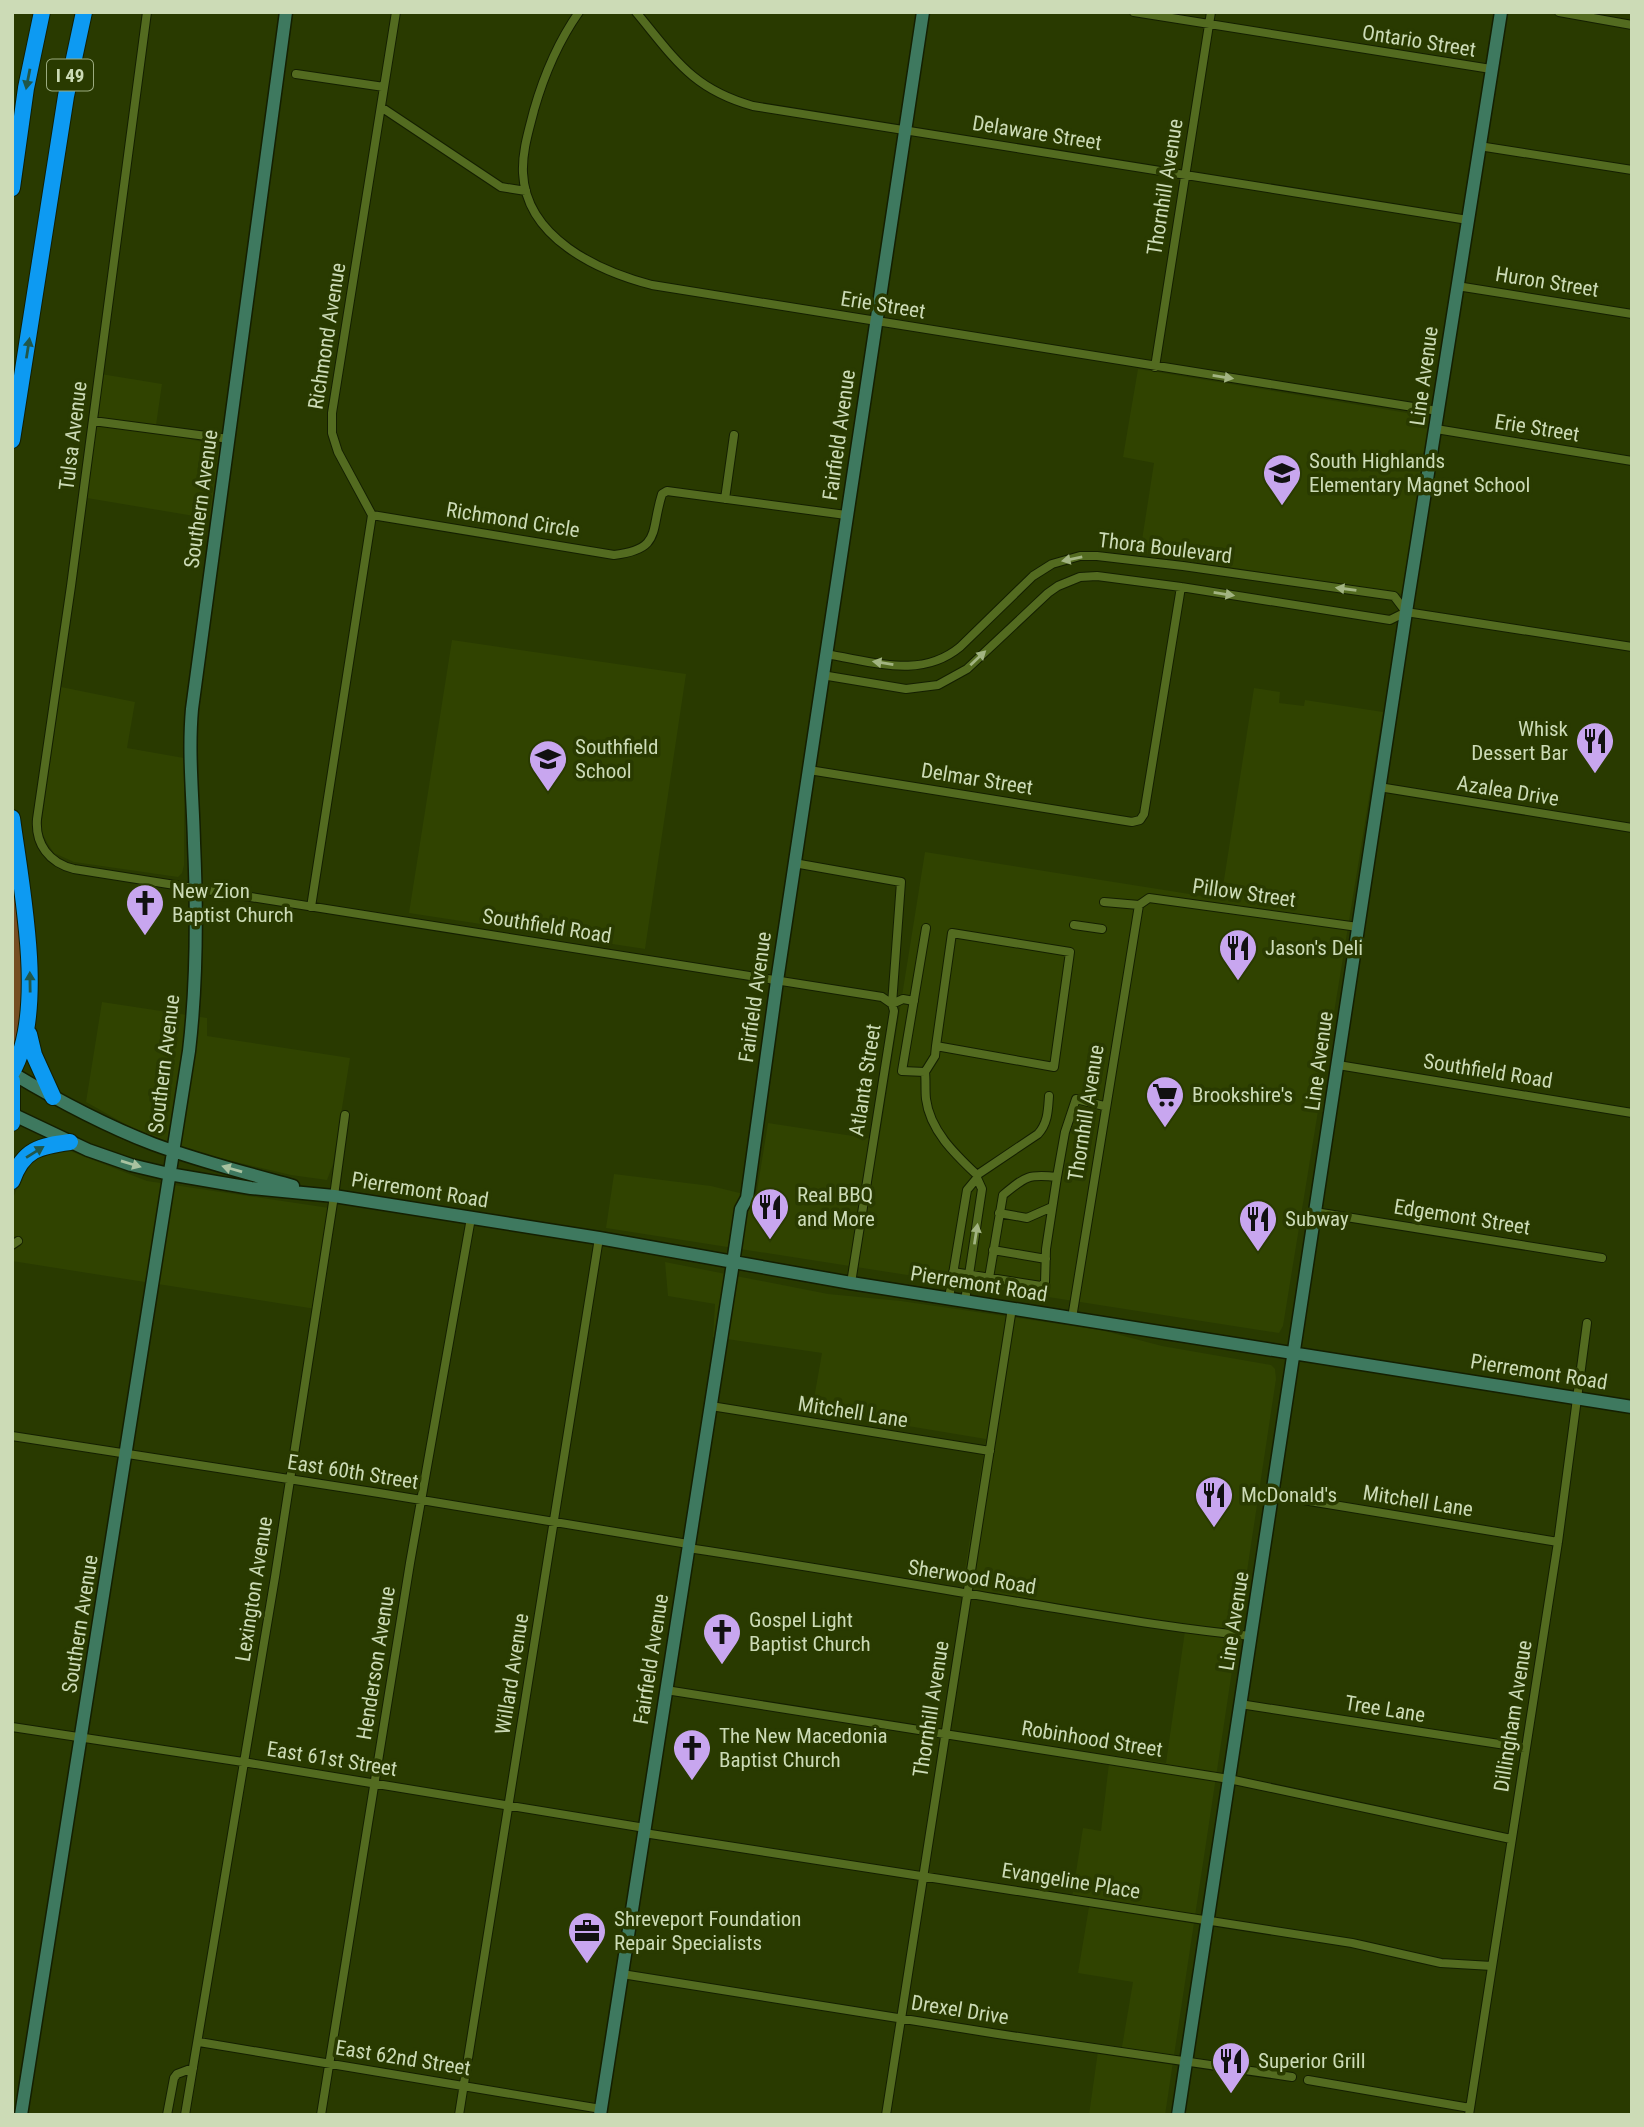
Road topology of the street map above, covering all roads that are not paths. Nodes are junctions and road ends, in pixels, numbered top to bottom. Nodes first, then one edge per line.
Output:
1 (42, 12) edge
2 (84, 12) edge
3 (147, 12) edge
4 (286, 12) edge
5 (396, 12) edge
6 (579, 12) edge
7 (636, 12) edge
8 (923, 12) edge
9 (1134, 12) edge
10 (1211, 12) edge
11 (1500, 12) edge
12 (1559, 12) edge
13 (1209, 25) junction
14 (1632, 25) edge
15 (1491, 69) junction
16 (296, 74) dead end
17 (384, 87) junction
18 (381, 107) junction
19 (904, 130) junction
20 (1479, 146) junction
21 (1632, 170) edge
22 (1185, 175) junction
23 (12, 188) edge
24 (526, 191) junction
25 (1468, 220) junction
26 (1457, 286) junction
27 (1632, 314) edge
28 (875, 321) junction
29 (1155, 367) junction
30 (1438, 411) junction
31 (93, 421) junction
32 (1436, 429) junction
33 (734, 435) dead end
34 (229, 439) junction
35 (12, 440) edge
36 (1632, 461) edge
37 (725, 499) junction
38 (372, 514) junction
39 (846, 515) junction
40 (1181, 587) junction
41 (1406, 612) junction
42 (1632, 648) edge
43 (825, 654) junction
44 (822, 675) junction
45 (809, 770) junction
46 (1379, 787) junction
47 (12, 818) edge
48 (1632, 828) edge
49 (52, 859) joint
50 (794, 863) junction
51 (195, 888) junction
52 (1104, 902) dead end
53 (1139, 905) junction
54 (311, 907) junction
55 (1074, 925) dead end
56 (1357, 927) junction
57 (926, 928) dead end
58 (1102, 929) dead end
59 (776, 981) junction
60 (914, 1001) junction
61 (892, 1003) junction
62 (28, 1030) junction
63 (936, 1046) junction
64 (1338, 1065) junction
65 (12, 1072) edge
66 (925, 1072) junction
67 (12, 1081) edge
68 (1049, 1096) dead end
69 (53, 1097) junction
70 (1104, 1107) junction
71 (1632, 1113) edge
72 (345, 1115) dead end
73 (13, 1117) edge
74 (71, 1142) junction
75 (172, 1150) junction
76 (169, 1174) junction
77 (977, 1177) junction
78 (1057, 1177) junction
79 (12, 1181) edge
80 (328, 1195) junction
81 (1052, 1208) junction
82 (1315, 1212) junction
83 (999, 1213) junction
84 (471, 1218) junction
85 (599, 1238) junction
86 (993, 1250) junction
87 (1602, 1258) dead end
88 (1046, 1259) junction
89 (733, 1263) junction
90 (953, 1272) junction
91 (970, 1275) junction
92 (989, 1278) junction
93 (851, 1283) junction
94 (949, 1298) junction
95 (965, 1301) junction
96 (1012, 1308) junction
97 (1072, 1318) junction
98 (1587, 1323) dead end
99 (1294, 1353) junction
100 (1577, 1398) junction
101 (710, 1406) junction
102 (1632, 1407) edge
103 (12, 1436) edge
104 (990, 1451) junction
105 (127, 1454) junction
106 (289, 1480) junction
107 (1273, 1495) junction
108 (420, 1500) junction
109 (554, 1523) junction
110 (1558, 1542) junction
111 (688, 1546) junction
112 (967, 1594) junction
113 (1251, 1636) junction
114 (666, 1690) junction
115 (1240, 1704) junction
116 (12, 1727) edge
117 (945, 1734) junction
118 (82, 1738) junction
119 (1525, 1748) junction
120 (243, 1762) junction
121 (1229, 1779) junction
122 (375, 1784) junction
123 (509, 1806) junction
124 (644, 1830) junction
125 (1511, 1839) junction
126 (923, 1876) junction
127 (1208, 1920) junction
128 (1492, 1966) junction
129 (622, 1974) junction
130 (900, 2018) junction
131 (198, 2042) junction
132 (1186, 2062) junction
133 (329, 2063) junction
134 (194, 2068) junction
135 (1293, 2077) dead end
136 (1308, 2080) dead end
137 (464, 2086) junction
138 (1470, 2111) edge
139 (601, 2112) edge
140 (21, 2115) edge
141 (167, 2115) edge
142 (186, 2115) edge
143 (321, 2115) edge
144 (459, 2115) edge
145 (886, 2115) edge
146 (1178, 2115) edge

1 -> 23 highway, I 49
35 -> 2 highway, I 49
3 - 31 street, Tulsa Avenue
4 - 34 street, Southern Avenue
5 - 17 street, Richmond Avenue
6 - 24 street
7 - 19 street, Delaware Street
8 - 19 street, Fairfield Avenue
9 - 13 street, Ontario Street
10 - 13 street, Thornhill Avenue
11 - 15 street, Line Avenue
12 - 14 street
13 - 15 street, Ontario Street
13 - 22 street, Thornhill Avenue
15 - 20 street, Line Avenue
16 - 17 street
17 - 18 street, Richmond Avenue
18 - 24 street
18 - 38 street, Richmond Avenue
19 - 22 street, Delaware Street
19 - 28 street, Fairfield Avenue
20 - 21 street
20 - 25 street, Line Avenue
22 - 25 street, Delaware Street
22 - 29 street, Thornhill Avenue
24 - 28 street, Erie Street
25 - 26 street, Line Avenue
26 - 27 street, Huron Street
26 - 30 street, Line Avenue
28 - 29 street, Erie Street
28 - 39 street, Fairfield Avenue
29 -> 30 street, Erie Street
30 - 32 street, Line Avenue
31 - 34 street
31 - 49 street, Tulsa Avenue
32 - 36 street, Erie Street
32 - 41 street, Line Avenue
33 - 37 street
34 - 51 street, Southern Avenue
37 - 38 street, Richmond Circle
37 - 39 street
38 - 54 street
39 - 43 street, Fairfield Avenue
40 -> 41 street, Thora Boulevard
44 -> 40 street, Thora Boulevard
40 - 45 street, Delmar Street
41 - 42 street, Thora Boulevard
41 -> 43 street, Thora Boulevard
41 - 46 street, Line Avenue
43 - 44 street, Fairfield Avenue
44 - 45 street, Fairfield Avenue
45 - 50 street, Fairfield Avenue
46 - 48 street, Azalea Drive
46 - 56 street, Line Avenue
62 -> 47 highway
49 - 51 street, Southfield Road
50 - 59 street, Fairfield Avenue
50 - 61 street, Atlanta Street
51 - 54 street, Southfield Road
51 - 75 street, Southern Avenue
52 - 53 street, Pillow Street
53 - 56 street, Pillow Street
53 - 70 street, Thornhill Avenue
54 - 59 street, Southfield Road
55 - 58 street
56 - 64 street, Line Avenue
57 - 60 street
59 - 61 street, Southfield Road
59 - 89 street, Fairfield Avenue
60 - 61 street
60 - 66 street
61 - 93 street, Atlanta Street
62 - 65 highway
62 - 69 highway
63 - 63 street
63 - 66 street
64 - 71 street, Southfield Road
64 - 82 street, Line Avenue
65 - 69 street, Pierremont Road
66 - 77 street
67 - 73 highway
68 - 77 street
69 - 75 street, Pierremont Road
70 - 78 street
70 - 97 street, Thornhill Avenue
72 - 80 street, Lexington Avenue
73 - 74 street, Pierremont Road
74 -> 76 street, Pierremont Road
79 -> 74 highway
75 - 76 street, Southern Avenue
80 -> 75 street, Pierremont Road
76 - 80 street, Pierremont Road
76 - 105 street, Southern Avenue
77 - 90 street
91 -> 77 street
78 - 81 street
78 - 83 street
80 - 84 street, Pierremont Road
80 - 106 street, Lexington Avenue
81 - 83 street
81 - 88 street
82 - 87 street, Edgemont Street
82 - 99 street, Line Avenue
83 - 86 street
84 - 85 street, Pierremont Road
84 - 108 street, Henderson Avenue
85 - 89 street, Pierremont Road
85 - 109 street, Willard Avenue
86 - 88 street
86 - 92 street
88 - 92 street
89 - 93 street, Pierremont Road
89 - 101 street, Fairfield Avenue
90 - 91 street
90 - 94 street
91 - 92 street
91 - 95 street
93 - 94 street, Pierremont Road
94 - 95 street, Pierremont Road
95 - 96 street, Pierremont Road
96 - 97 street, Pierremont Road
96 - 104 street, Thornhill Avenue
97 - 99 street, Pierremont Road
98 - 100 street, Dillingham Avenue
99 - 100 street, Pierremont Road
99 - 107 street, Line Avenue
100 - 102 street, Pierremont Road
100 - 110 street, Dillingham Avenue
101 - 104 street, Mitchell Lane
101 - 111 street, Fairfield Avenue
103 - 105 street, East 60th Street
104 - 112 street, Thornhill Avenue
105 - 106 street, East 60th Street
105 - 118 street, Southern Avenue
106 - 108 street, East 60th Street
106 - 120 street, Lexington Avenue
107 - 110 street, Mitchell Lane
107 - 113 street, Line Avenue
108 - 109 street, East 60th Street
108 - 122 street, Henderson Avenue
109 - 111 street, East 60th Street
109 - 123 street, Willard Avenue
110 - 119 street, Dillingham Avenue
111 - 112 street, Sherwood Road
111 - 114 street, Fairfield Avenue
112 - 113 street, Sherwood Road
112 - 117 street, Thornhill Avenue
113 - 115 street, Line Avenue
114 - 117 street, Robinhood Street
114 - 124 street, Fairfield Avenue
115 - 119 street, Tree Lane
115 - 121 street, Line Avenue
116 - 118 street, East 61st Street
117 - 121 street, Robinhood Street
117 - 126 street, Thornhill Avenue
118 - 120 street, East 61st Street
118 - 140 street, Southern Avenue
119 - 125 street, Dillingham Avenue
120 - 122 street, East 61st Street
120 - 131 street, Lexington Avenue
121 - 125 street, Robinhood Street
121 - 127 street, Line Avenue
122 - 123 street, East 61st Street
122 - 133 street, Henderson Avenue
123 - 124 street, East 61st Street
123 - 137 street, Willard Avenue
124 - 126 street, Evangeline Place
124 - 129 street, Fairfield Avenue
125 - 128 street, Dillingham Avenue
126 - 127 street, Evangeline Place
126 - 130 street, Thornhill Avenue
127 - 128 street, Evangeline Place
127 - 132 street, Line Avenue
128 - 138 street, Dillingham Avenue
129 - 130 street, Drexel Drive
129 - 139 street, Fairfield Avenue
130 - 132 street, Drexel Drive
130 - 145 street, Thornhill Avenue
131 - 133 street, East 62nd Street
131 - 134 street, Lexington Avenue
132 - 135 street, Drexel Drive
132 - 146 street, Line Avenue
133 - 137 street, East 62nd Street
133 - 143 street, Henderson Avenue
134 - 141 street
134 - 142 street, Lexington Avenue
136 - 138 street
137 - 139 street, East 62nd Street
137 - 144 street, Willard Avenue

